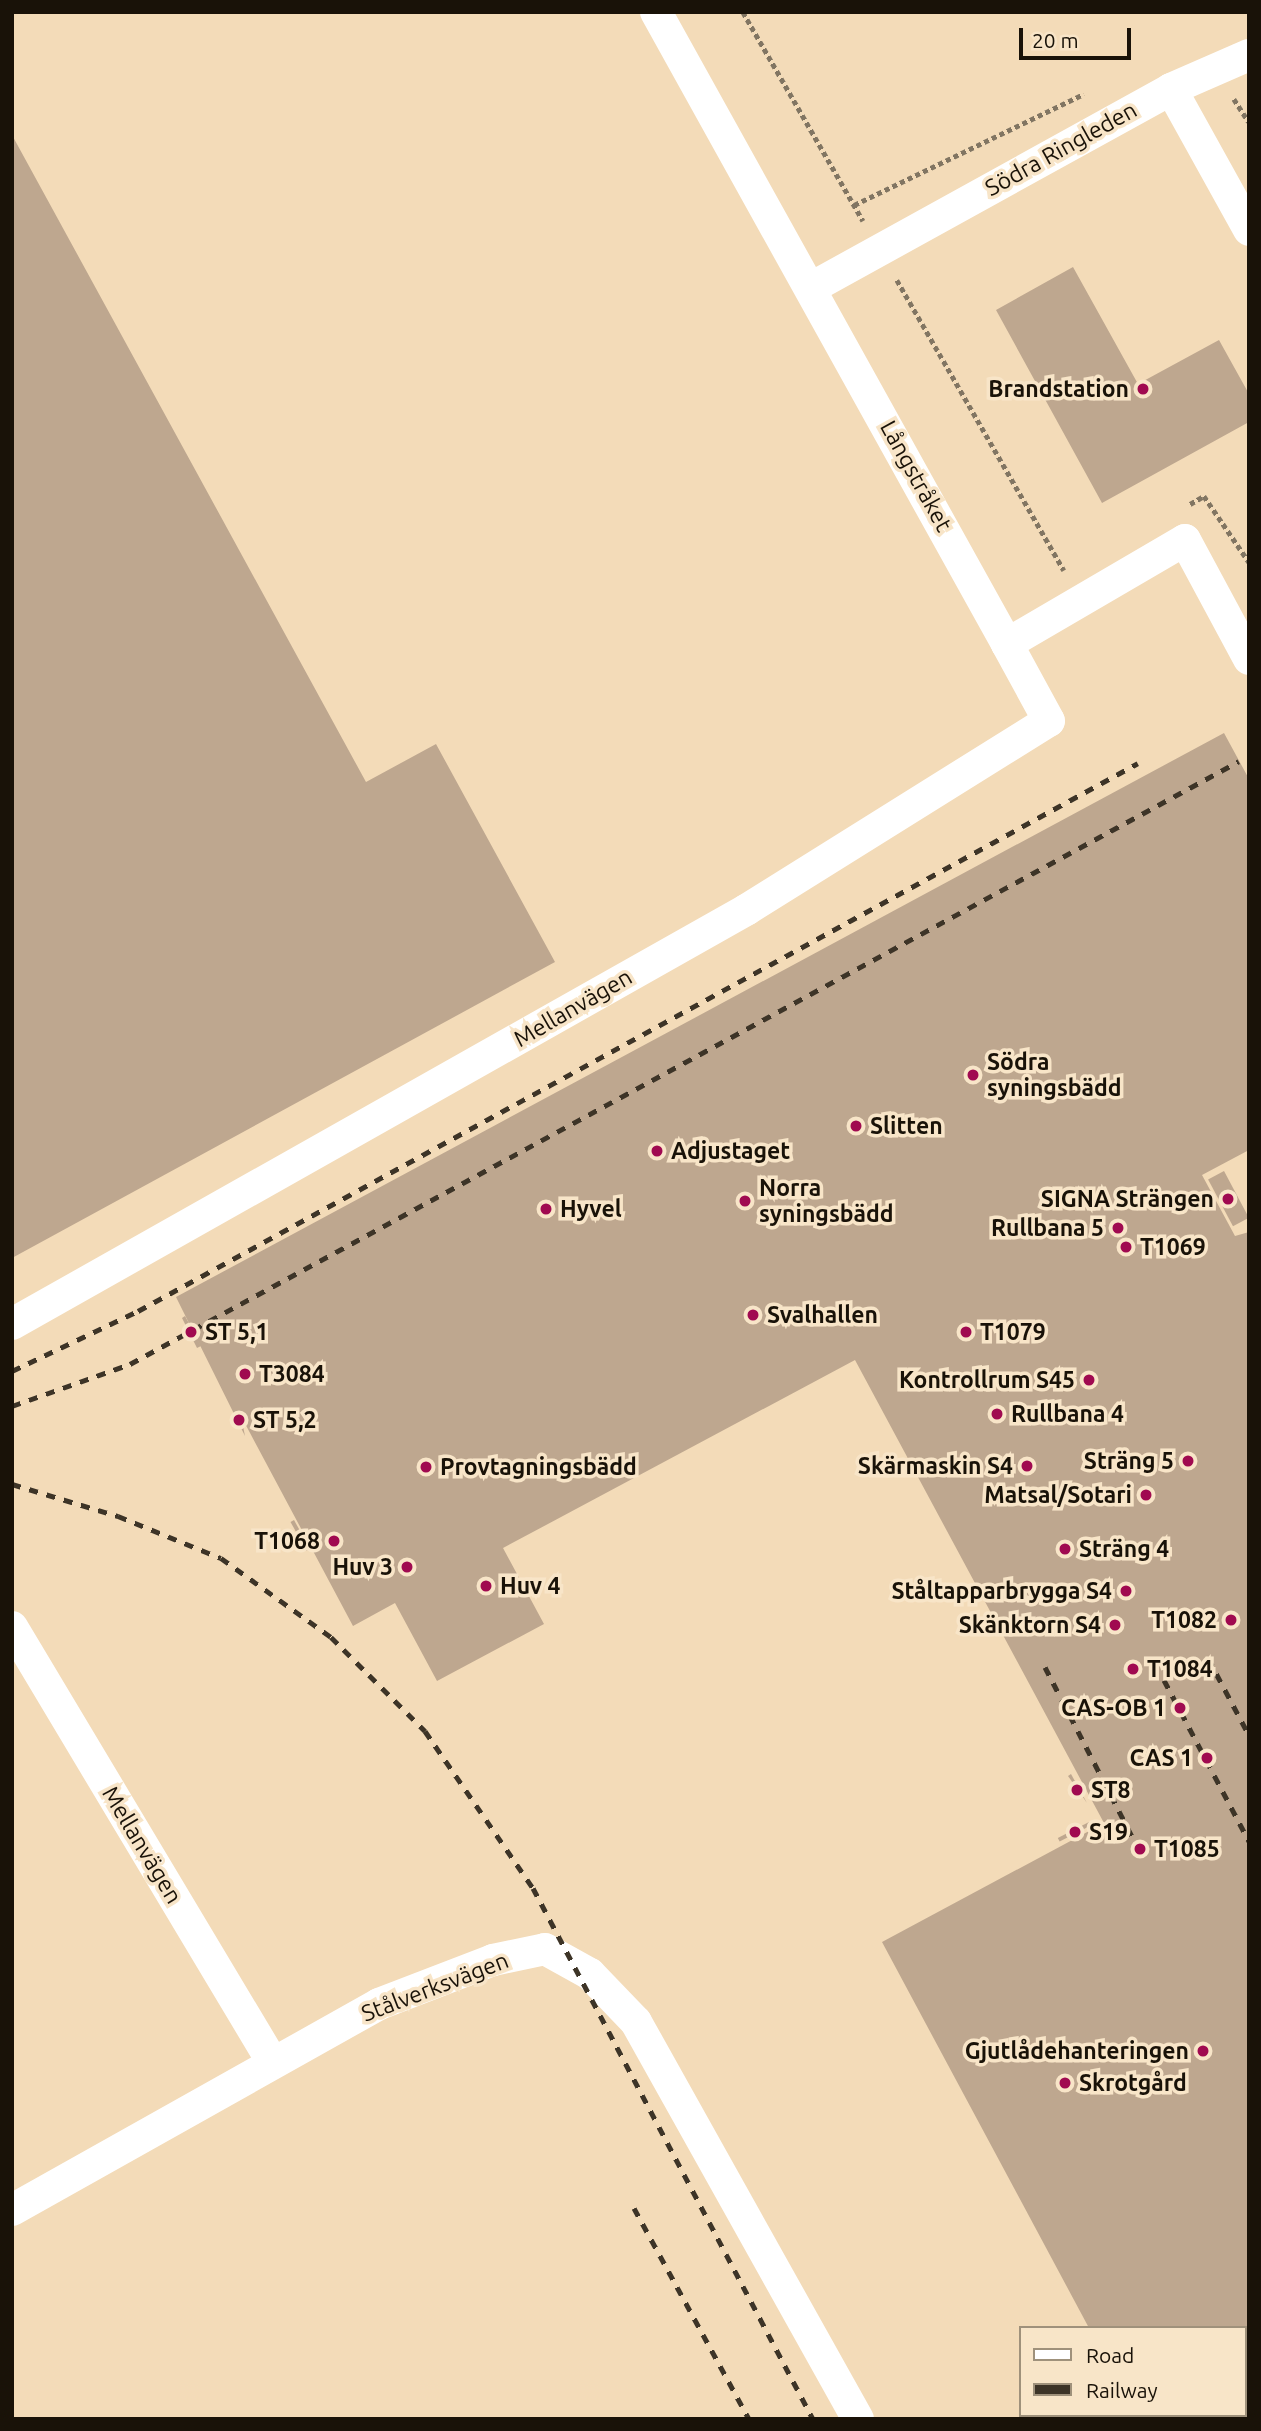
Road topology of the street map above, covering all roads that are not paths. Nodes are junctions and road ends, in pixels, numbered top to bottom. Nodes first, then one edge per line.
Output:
1 (656, 12) edge
2 (1249, 55) edge
3 (1171, 89) junction
4 (1249, 230) edge
5 (811, 288) junction
6 (1007, 644) junction
7 (1249, 659) edge
8 (12, 1324) edge
9 (12, 1627) edge
10 (272, 2063) junction
11 (12, 2210) edge
12 (858, 2419) edge

1 - 5 street, Långstråket
2 - 3 street, Södra Ringleden
3 - 4 street
3 - 5 street, Södra Ringleden
5 - 6 street, Långstråket
6 - 7 street
6 - 8 street, Mellanvägen
9 - 10 street, Mellanvägen
10 - 11 street, Stålverksvägen
10 - 12 street, Stålverksvägen

